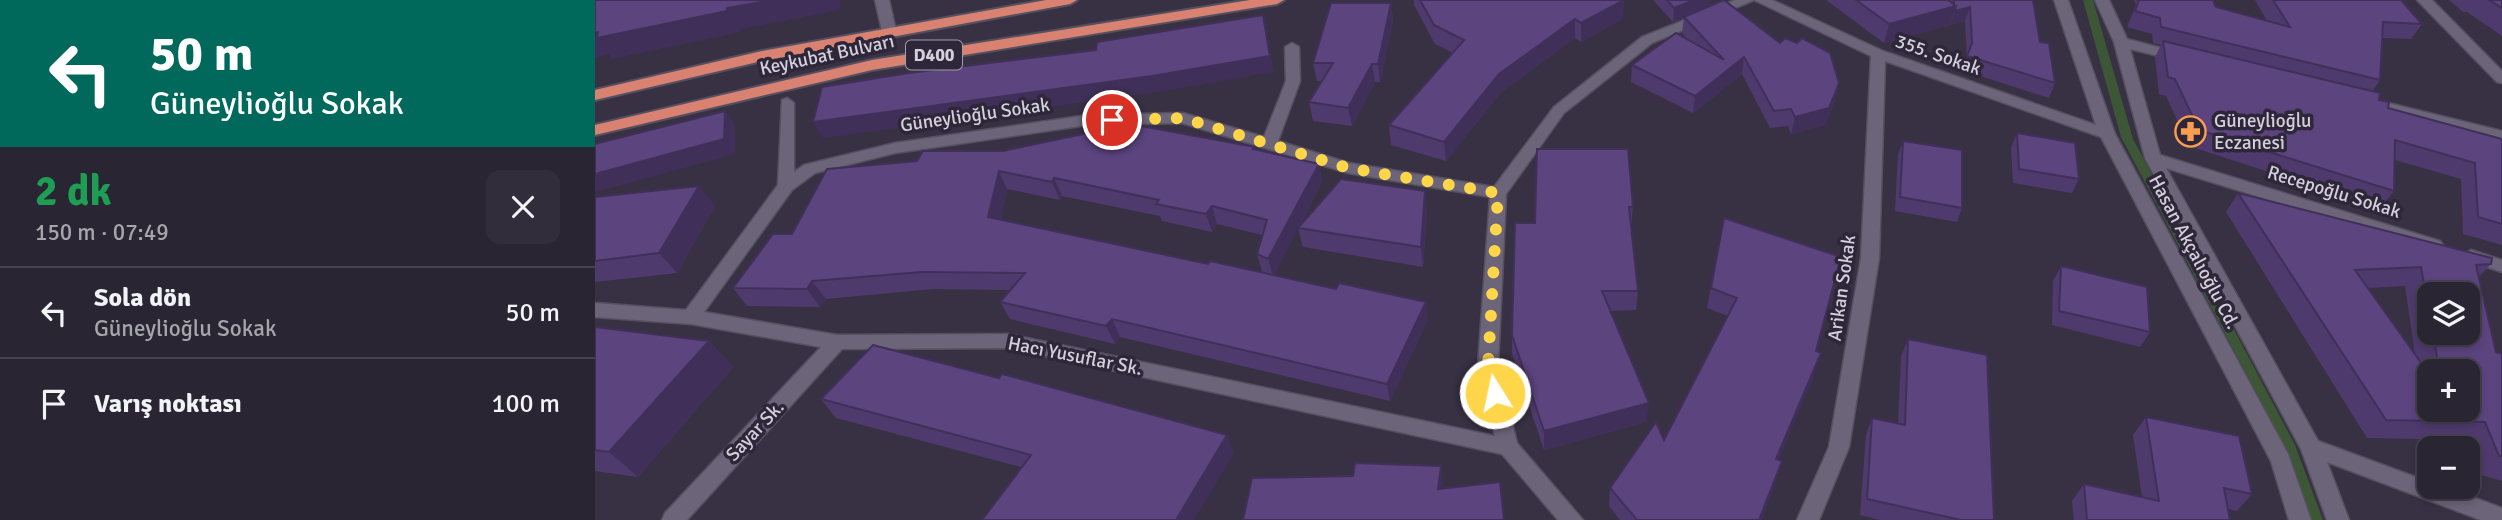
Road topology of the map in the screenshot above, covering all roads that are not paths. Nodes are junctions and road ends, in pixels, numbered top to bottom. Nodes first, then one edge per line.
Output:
1 (882, 0) edge
2 (1070, 0) edge
3 (1277, 0) edge
4 (1747, 0) edge
5 (1761, 0) edge
6 (2061, 0) edge
7 (2102, 0) edge
8 (2424, 0) edge
9 (889, 31) junction
10 (2121, 42) junction
11 (1292, 47) dead end
12 (1878, 54) junction
13 (2200, 62) edge
14 (2502, 79) edge
15 (595, 95) edge
16 (787, 103) dead end
17 (2371, 104) edge
18 (595, 130) edge
19 (2107, 134) junction
20 (2502, 136) edge
21 (1269, 144) junction
22 (2153, 158) junction
23 (786, 186) junction
24 (1498, 193) junction
25 (2502, 266) edge
26 (595, 310) edge
27 (691, 317) junction
28 (837, 342) junction
29 (1508, 447) junction
30 (2311, 447) junction
31 (2502, 518) edge
32 (673, 520) edge
33 (1572, 520) edge
34 (1808, 520) edge
35 (2300, 520) edge
36 (2338, 520) edge

1 - 9 street
2 - 9 highway, Keykubat Bulvarı / D400
3 - 18 highway, Keykubat Bulvarı / D400
4 - 24 street
5 - 12 street, 355. Sokak
6 - 19 street, Hasan Akçalıoğlu Cd.
7 - 10 street, Hasan Akçalıoğlu Cd.
8 - 14 street
9 - 15 highway, Keykubat Bulvarı / D400
10 - 13 street
10 - 22 street, Hasan Akçalıoğlu Cd.
11 - 21 street
12 - 19 street, 355. Sokak
12 - 34 street, Arikan Sokak
16 - 23 street
17 - 20 street
19 - 35 street, Hasan Akçalıoğlu Cd.
21 - 23 street, Güneylioğlu Sokak
21 - 24 street, Güneylioğlu Sokak
22 - 25 street, Recepoğlu Sokak
22 - 30 street, Hasan Akçalıoğlu Cd.
23 - 27 street, Güneylioğlu Sokak
24 - 29 street
26 - 27 street, Hacı Yusuflar Sk.
27 - 28 street, Hacı Yusuflar Sk.
28 - 29 street, Hacı Yusuflar Sk.
28 - 32 street, Sayar Sk.
29 - 33 street
30 - 31 street
30 - 36 street, Hasan Akçalıoğlu Cd.

